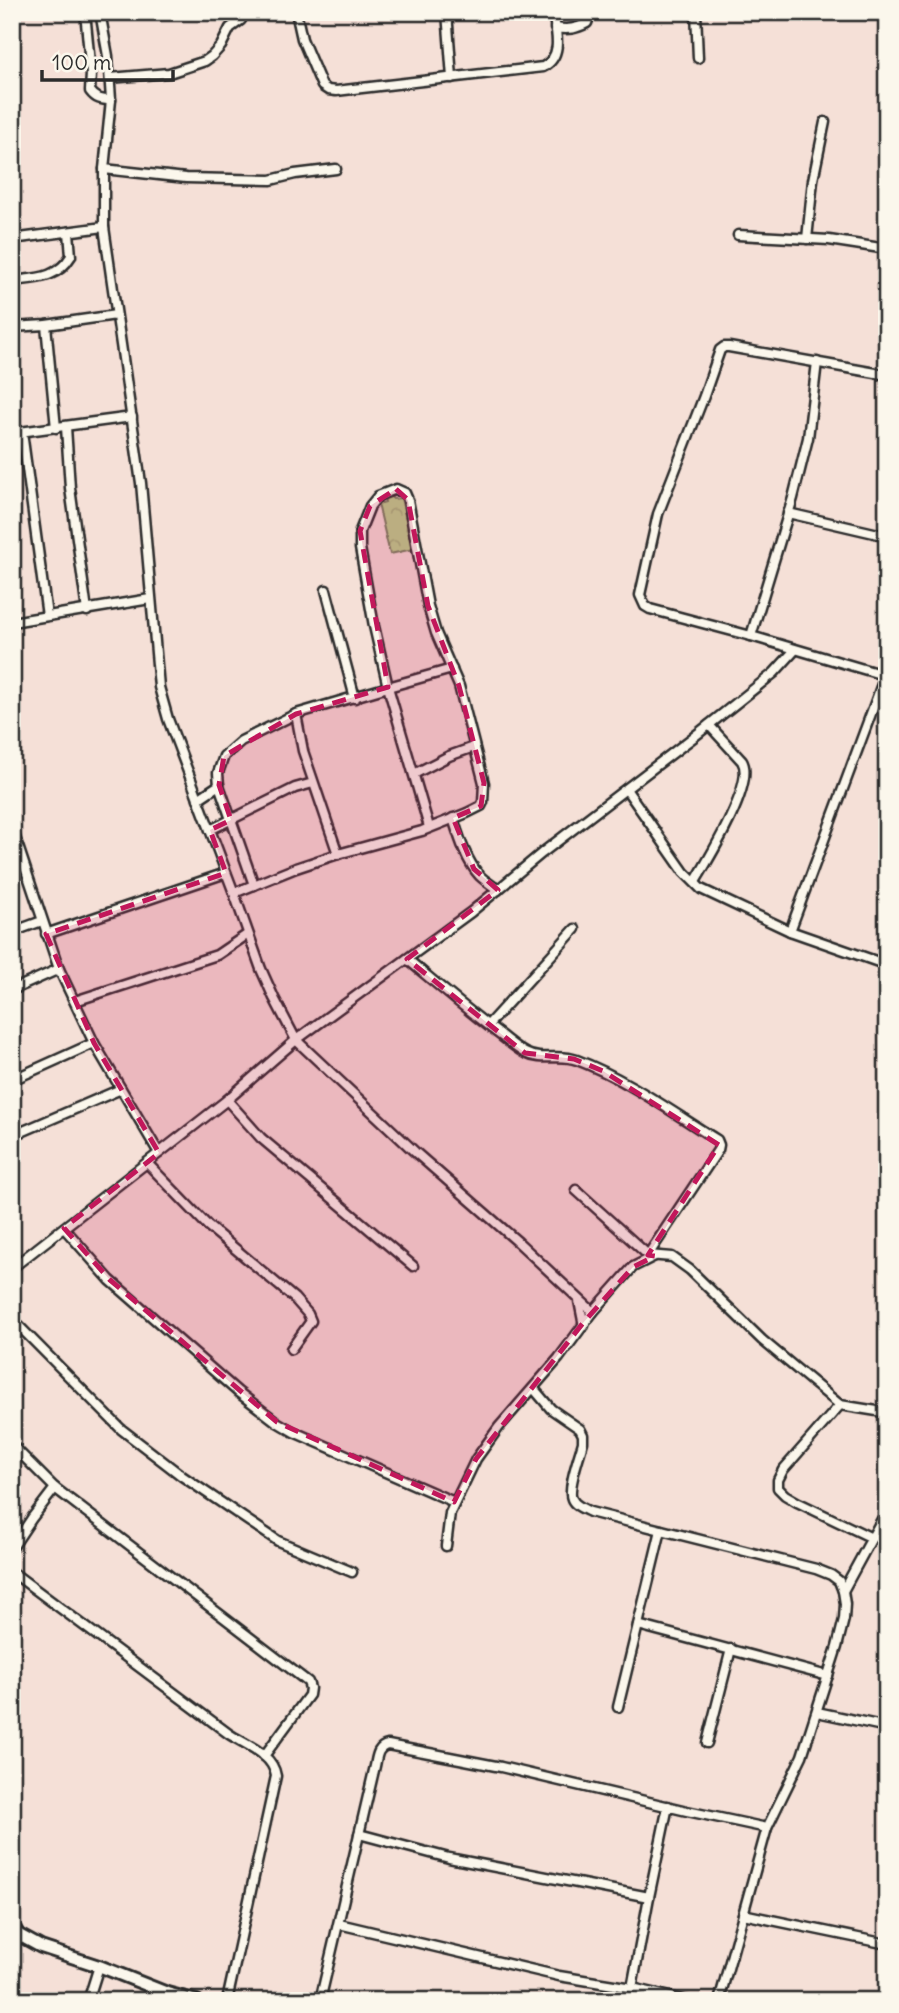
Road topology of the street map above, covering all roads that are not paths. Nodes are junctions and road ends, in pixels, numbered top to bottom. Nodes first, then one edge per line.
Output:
1 (85, 12) edge
2 (100, 12) edge
3 (296, 12) edge
4 (447, 12) edge
5 (553, 12) edge
6 (592, 12) edge
7 (696, 12) edge
8 (241, 20) dead end
9 (555, 28) junction
10 (698, 58) dead end
11 (110, 78) junction
12 (452, 78) junction
13 (111, 100) junction
14 (825, 122) dead end
15 (104, 169) junction
16 (336, 169) dead end
17 (103, 227) junction
18 (69, 232) junction
19 (738, 235) dead end
20 (12, 239) edge
21 (807, 239) junction
22 (887, 249) edge
23 (12, 281) edge
24 (116, 315) junction
25 (46, 325) junction
26 (12, 327) edge
27 (817, 362) junction
28 (887, 375) edge
29 (132, 417) junction
30 (66, 427) junction
31 (56, 428) junction
32 (17, 432) edge
33 (788, 513) junction
34 (887, 536) edge
35 (326, 590) dead end
36 (150, 599) junction
37 (87, 611) junction
38 (47, 616) junction
39 (12, 622) edge
40 (751, 636) junction
41 (795, 650) junction
42 (452, 668) junction
43 (886, 676) edge
44 (388, 687) junction
45 (355, 698) junction
46 (296, 714) junction
47 (709, 725) junction
48 (474, 747) junction
49 (414, 774) junction
50 (313, 783) junction
51 (219, 785) junction
52 (626, 789) junction
53 (198, 799) junction
54 (453, 818) junction
55 (231, 820) junction
56 (429, 827) junction
57 (12, 828) edge
58 (209, 830) junction
59 (338, 854) junction
60 (226, 873) junction
61 (695, 882) junction
62 (254, 885) junction
63 (498, 890) junction
64 (234, 893) junction
65 (42, 921) junction
66 (575, 929) dead end
67 (790, 931) junction
68 (12, 932) edge
69 (248, 933) junction
70 (47, 934) junction
71 (407, 959) junction
72 (887, 965) edge
73 (59, 970) junction
74 (12, 990) edge
75 (75, 1001) junction
76 (488, 1025) junction
77 (296, 1040) junction
78 (94, 1043) junction
79 (12, 1080) edge
80 (121, 1090) junction
81 (227, 1100) junction
82 (12, 1136) edge
83 (159, 1153) junction
84 (147, 1163) junction
85 (576, 1190) dead end
86 (64, 1228) junction
87 (651, 1256) junction
88 (413, 1266) dead end
89 (12, 1268) edge
90 (579, 1301) junction
91 (593, 1312) junction
92 (12, 1320) edge
93 (583, 1326) junction
94 (291, 1349) dead end
95 (534, 1389) junction
96 (839, 1405) junction
97 (887, 1414) edge
98 (12, 1445) edge
99 (55, 1488) junction
100 (454, 1502) junction
101 (887, 1510) edge
102 (661, 1530) junction
103 (873, 1538) junction
104 (446, 1546) dead end
105 (12, 1548) edge
106 (12, 1572) edge
107 (352, 1572) dead end
108 (843, 1591) junction
109 (638, 1625) junction
110 (731, 1649) junction
111 (828, 1676) junction
112 (618, 1707) dead end
113 (817, 1712) junction
114 (887, 1727) edge
115 (707, 1743) dead end
116 (264, 1756) junction
117 (668, 1806) junction
118 (767, 1828) junction
119 (359, 1834) junction
120 (649, 1897) junction
121 (743, 1914) junction
122 (339, 1924) junction
123 (12, 1925) edge
124 (16, 1936) edge
125 (887, 1944) edge
126 (99, 1966) junction
127 (632, 1988) junction
128 (88, 2001) edge
129 (197, 2001) edge
130 (227, 2001) edge
131 (320, 2001) edge
132 (688, 2001) edge
133 (719, 2001) edge

1 - 13 street
2 - 11 street
3 - 12 street
4 - 12 street
5 - 9 street
6 - 9 street
7 - 10 street
8 - 11 street
9 - 12 street
11 - 13 street
13 - 15 street
14 - 21 street
15 - 16 street
15 - 17 street
17 - 18 street
17 - 24 street
18 - 20 street
18 - 23 street
19 - 21 street
21 - 22 street
24 - 25 street
24 - 29 street
25 - 26 street
25 - 31 street
27 - 28 street
27 - 33 street
27 - 40 street
29 - 30 street
29 - 36 street
30 - 31 street
30 - 37 street
31 - 32 street
32 - 38 street
33 - 34 street
33 - 40 street
35 - 45 street
36 - 37 street
36 - 53 street
37 - 38 street
38 - 39 street
40 - 41 street
41 - 43 street
41 - 47 street
42 - 44 street
42 - 44 street
42 - 48 street
43 - 67 street
44 - 45 street
44 - 49 street
45 - 46 street
46 - 50 street
46 - 51 street
47 - 52 street
47 - 61 street
48 - 49 street
48 - 54 street
49 - 56 street
50 - 55 street
50 - 59 street
51 - 53 street
51 - 55 street
52 - 61 street
52 - 63 street
53 - 58 street
54 - 56 street
54 - 63 street
55 - 58 street
55 - 62 street
56 - 59 street
57 - 65 street
58 - 60 street
59 - 62 street
60 - 64 street
60 - 70 street
61 - 67 street
62 - 64 street
63 - 71 street
64 - 69 street
65 - 68 street
65 - 70 street
66 - 76 street
67 - 72 street
69 - 75 street
69 - 77 street
70 - 73 street
71 - 76 street
71 - 77 street
73 - 74 street
73 - 75 street
75 - 78 street
76 - 87 street
77 - 81 street
77 - 90 street
78 - 79 street
78 - 80 street
80 - 82 street
80 - 83 street
81 - 83 street
81 - 88 street
83 - 84 street
84 - 86 street
84 - 94 street
85 - 87 street
86 - 89 street
86 - 100 street
87 - 91 street
87 - 96 street
90 - 91 street
90 - 93 street
91 - 93 street
92 - 107 street
93 - 95 street
95 - 100 street
95 - 102 street
96 - 97 street
96 - 103 street
98 - 99 street
99 - 105 street
99 - 116 street
100 - 104 street
101 - 103 street
102 - 108 street
102 - 109 street
103 - 108 street
106 - 116 street
108 - 111 street
109 - 110 street
109 - 112 street
110 - 111 street
110 - 115 street
111 - 113 street
113 - 114 street
113 - 118 street
116 - 130 street
117 - 118 street
117 - 119 street
117 - 120 street
118 - 121 street
119 - 120 street
119 - 122 street
120 - 127 street
121 - 125 street
121 - 133 street
122 - 127 street
122 - 131 street
123 - 124 street
124 - 126 street
126 - 128 street
126 - 129 street
127 - 132 street

